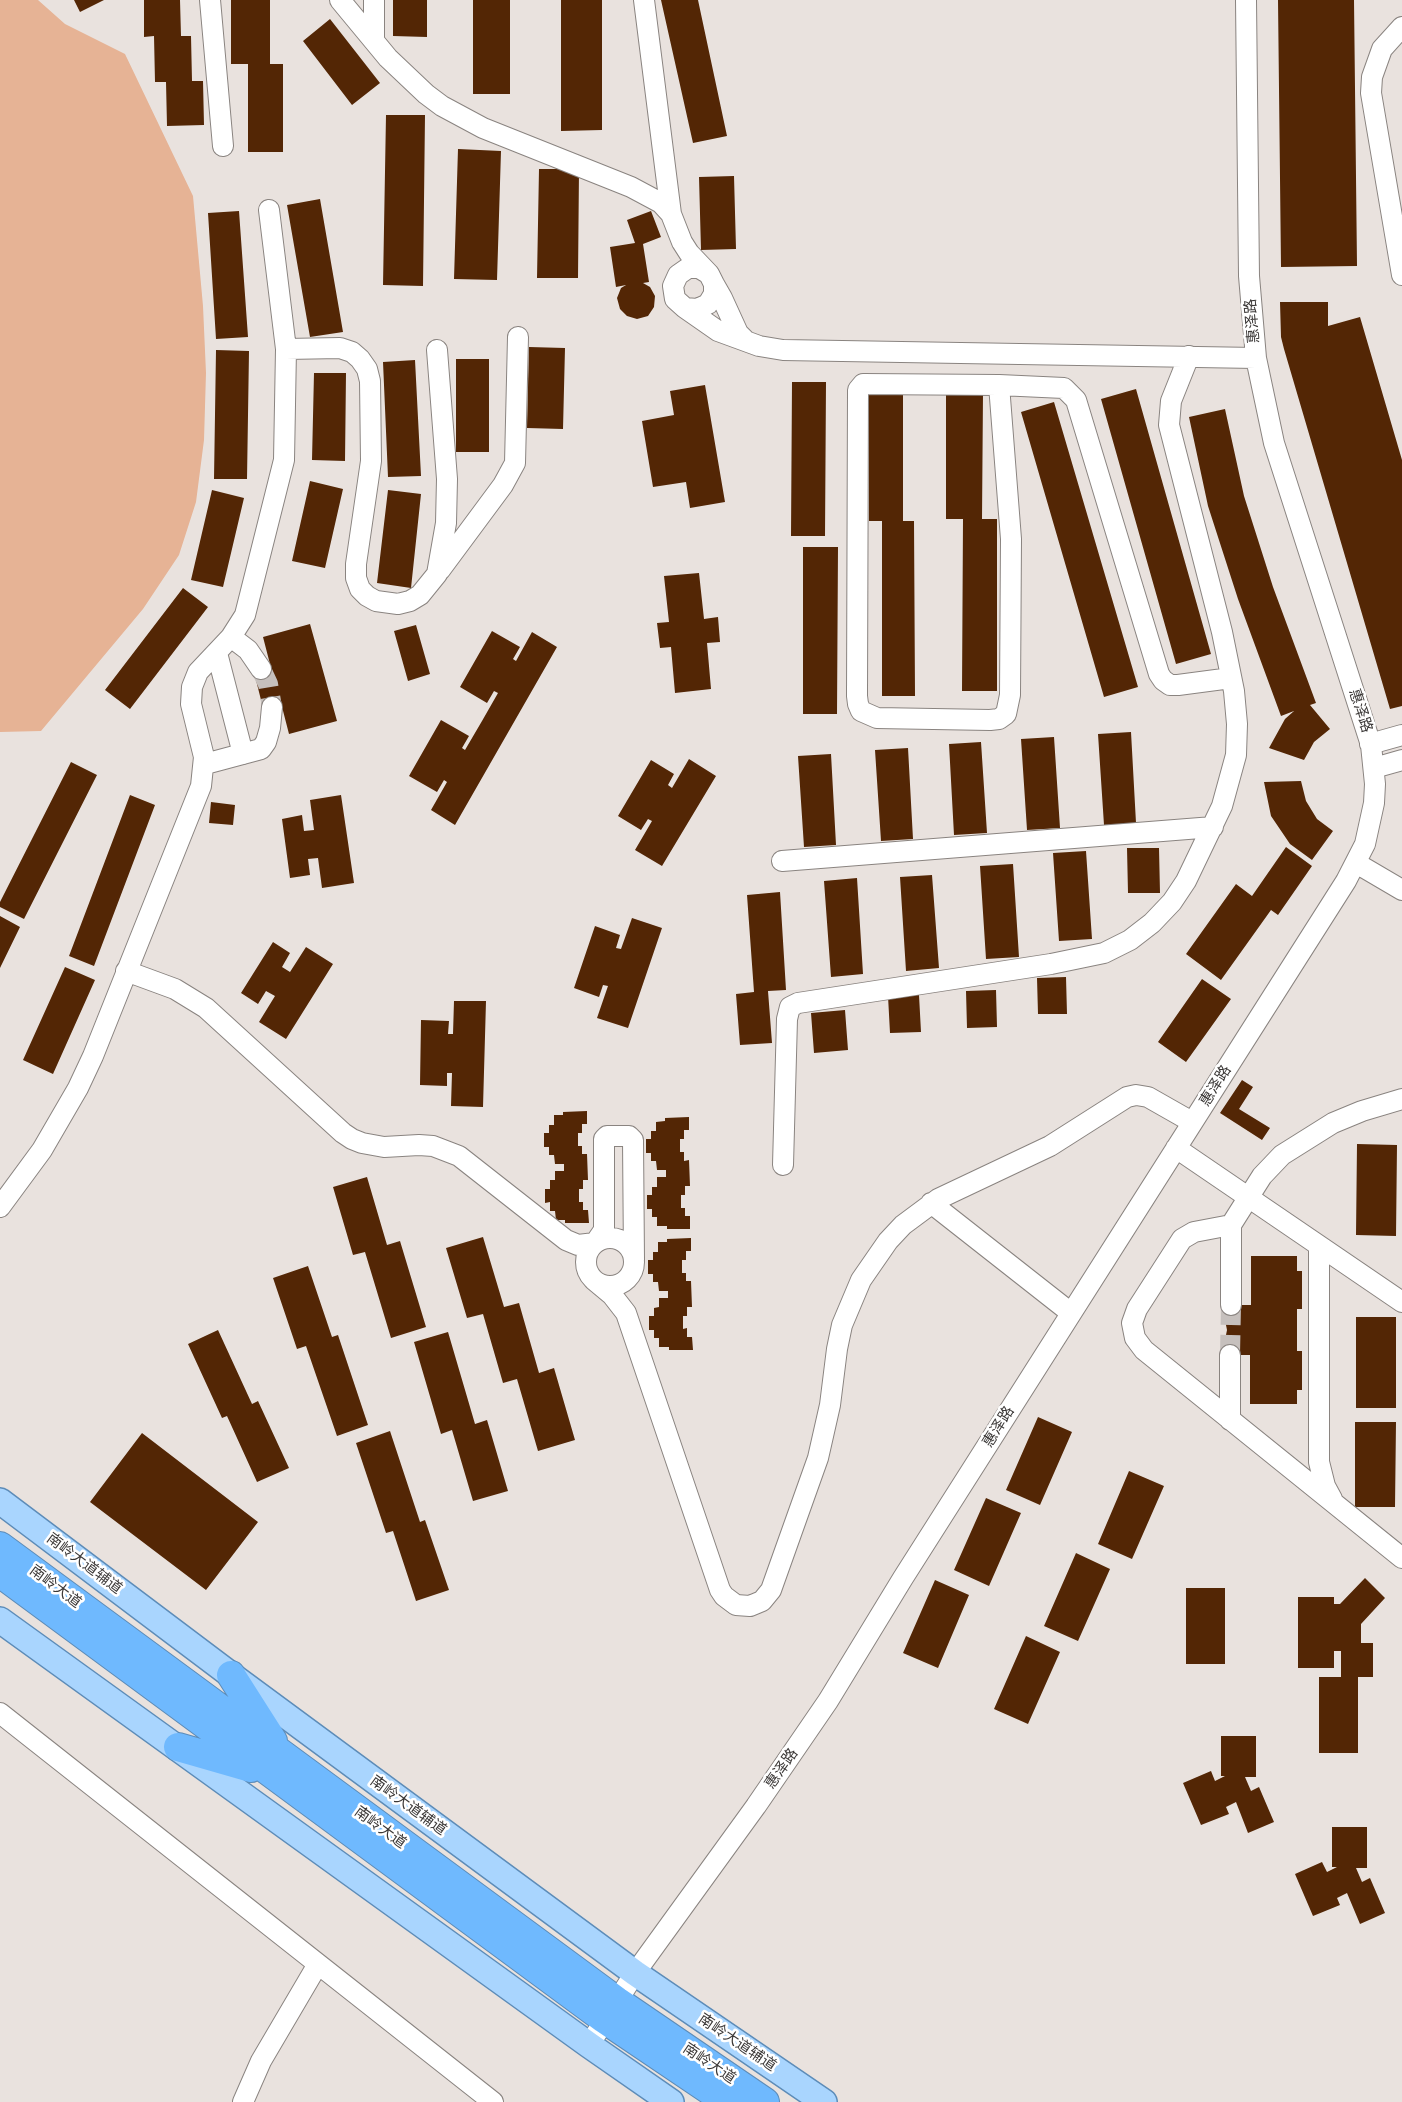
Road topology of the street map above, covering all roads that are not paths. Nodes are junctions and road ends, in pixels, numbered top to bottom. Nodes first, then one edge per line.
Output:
1 (210, 0) edge
2 (340, 0) edge
3 (374, 0) edge
4 (644, 0) edge
5 (1246, 0) edge
6 (1402, 27) edge
7 (374, 41) junction
8 (223, 146) dead end
9 (269, 210) dead end
10 (674, 221) junction
11 (1402, 274) edge
12 (711, 279) junction
13 (673, 286) junction
14 (685, 308) junction
15 (518, 337) dead end
16 (746, 341) junction
17 (286, 349) junction
18 (437, 350) dead end
19 (1189, 356) junction
20 (1256, 358) junction
21 (1000, 386) junction
22 (437, 574) junction
23 (231, 638) junction
24 (217, 652) junction
25 (261, 669) tunnel mouth
26 (1231, 678) junction
27 (272, 707) tunnel mouth
28 (1402, 735) edge
29 (1370, 744) junction
30 (243, 754) junction
31 (1402, 760) edge
32 (205, 764) junction
33 (1374, 768) junction
34 (1213, 827) junction
35 (782, 861) dead end
36 (1356, 863) junction
37 (1402, 890) edge
38 (126, 971) junction
39 (1402, 1099) edge
40 (1192, 1122) junction
41 (1176, 1148) junction
42 (783, 1165) dead end
43 (1248, 1197) junction
44 (931, 1203) junction
45 (0, 1207) edge
46 (1231, 1225) junction
47 (634, 1228) junction
48 (611, 1232) junction
49 (566, 1240) junction
50 (595, 1243) junction
51 (1319, 1246) junction
52 (634, 1266) junction
53 (591, 1276) junction
54 (1402, 1302) edge
55 (1231, 1305) tunnel mouth
56 (626, 1313) junction
57 (1071, 1313) junction
58 (1230, 1355) tunnel mouth
59 (1230, 1420) junction
60 (1319, 1462) junction
61 (1297, 1474) junction
62 (0, 1501) edge
63 (1338, 1507) junction
64 (0, 1546) edge
65 (1402, 1558) edge
66 (0, 1573) edge
67 (0, 1620) edge
68 (230, 1675) junction
69 (0, 1713) edge
70 (178, 1747) junction
71 (275, 1764) junction
72 (318, 1964) junction
73 (636, 1973) junction
74 (611, 2010) junction
75 (589, 2045) junction
76 (243, 2102) edge
77 (493, 2102) edge
78 (671, 2102) edge
79 (727, 2102) edge
80 (765, 2102) edge
81 (824, 2102) edge

1 - 8 street
2 - 7 street
3 - 7 street
4 - 10 street
5 - 20 street, 惠泽路
6 - 11 street
7 - 10 street
9 - 17 street
10 - 12 street
10 - 13 street
12 - 13 street
12 - 14 street
12 - 16 street
13 - 14 street
14 - 16 street
15 - 22 street
16 - 19 street
17 - 22 street
17 - 23 street
18 - 22 street
19 - 20 street
19 - 26 street
20 - 29 street, 惠泽路
21 - 21 street
21 - 26 street
23 - 24 street
23 - 25 street
24 - 30 street
24 - 32 street
26 - 34 street
27 - 30 street
28 - 29 street
29 - 33 street, 惠泽路
30 - 32 street
31 - 33 street
32 - 38 street
33 - 36 street, 惠泽路
34 - 35 street
34 - 42 street
36 - 37 street
36 - 40 street, 惠泽路
38 - 45 street
38 - 49 street
39 - 43 street
40 - 41 street, 惠泽路
40 - 44 street
41 - 43 street
41 - 57 street, 惠泽路
43 - 46 street
43 - 51 street
44 - 56 street
44 - 57 street
46 - 55 street
46 - 59 street
47 - 48 street
47 - 48 street
47 - 52 street
48 - 50 street
48 - 52 street
49 - 50 street
49 - 53 street
50 - 53 street
51 - 54 street
51 - 60 street
52 - 53 street
52 - 56 street
53 - 56 street
57 - 73 street, 惠泽路
58 - 59 street
59 - 61 street
60 - 61 street
60 - 63 street
61 - 63 street
62 - 68 main road, 南岭大道辅道
63 - 65 street
64 - 71 highway, 南岭大道
66 - 71 highway, 南岭大道
67 - 70 main road
68 - 71 highway
68 - 73 main road, 南岭大道辅道
69 - 72 street
70 - 71 highway
70 - 75 main road
71 - 74 highway, 南岭大道
72 - 76 street
72 - 77 street
73 - 74 street, 惠泽路
73 - 81 main road, 南岭大道辅道
74 - 75 street, 惠泽路
74 - 79 highway, 南岭大道
74 - 80 highway, 南岭大道
75 - 78 main road

